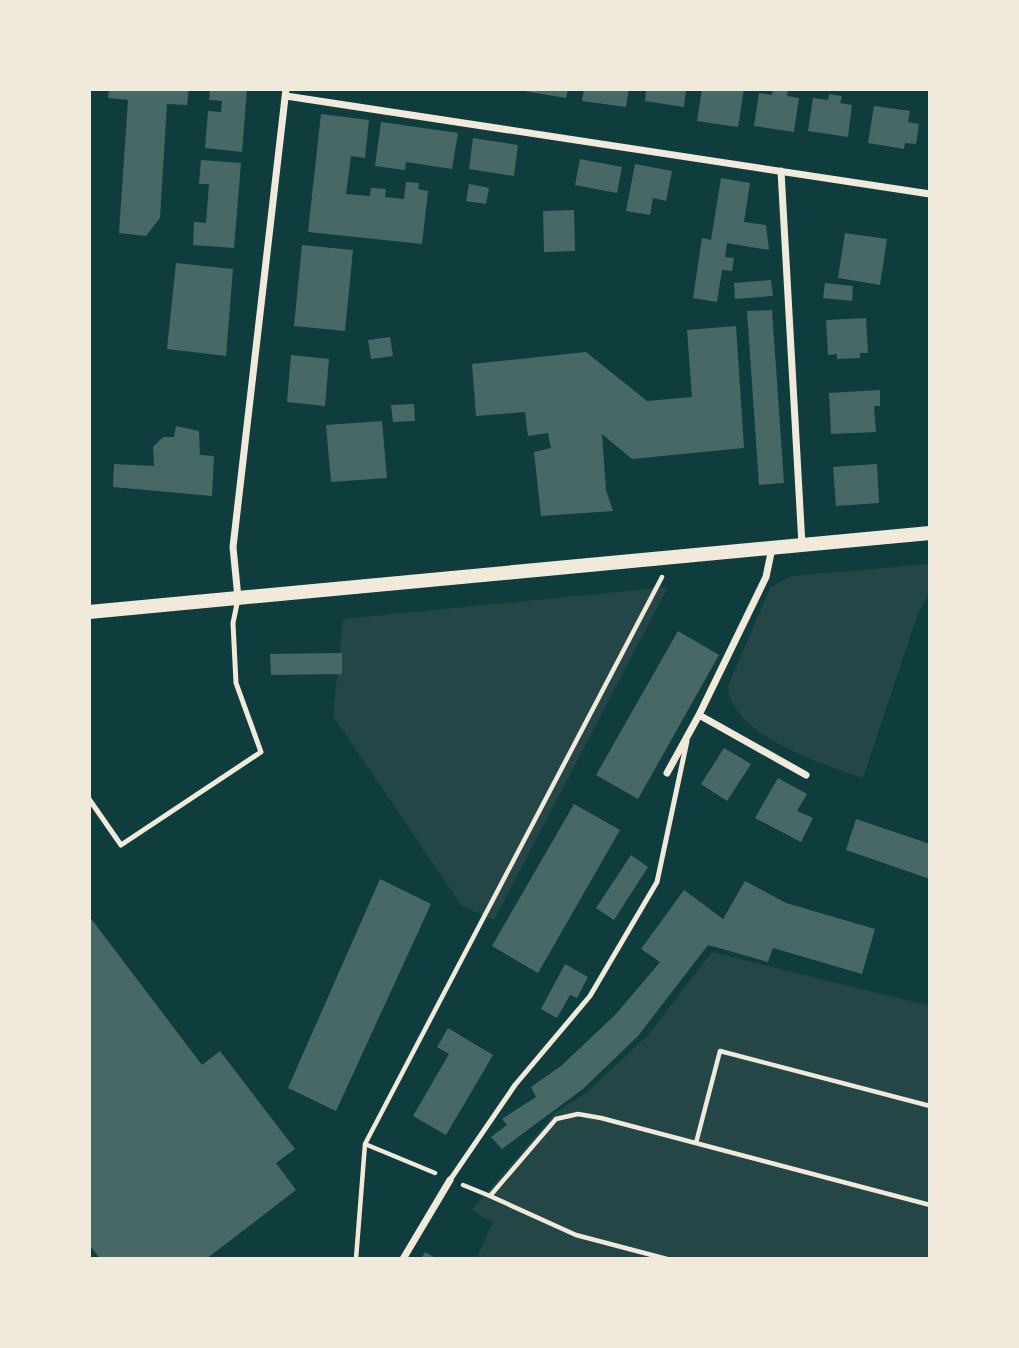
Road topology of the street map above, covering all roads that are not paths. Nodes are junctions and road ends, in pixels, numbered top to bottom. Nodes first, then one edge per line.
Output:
1 (286, 92) edge
2 (781, 171) junction
3 (930, 194) edge
4 (930, 533) edge
5 (802, 545) junction
6 (772, 548) junction
7 (238, 599) junction
8 (89, 612) edge
9 (699, 715) junction
10 (687, 738) junction
11 (667, 773) dead end
12 (806, 775) dead end
13 (89, 799) edge
14 (450, 1180) joint
15 (402, 1259) edge

1 - 2 street
1 - 7 street
2 - 3 street
2 - 5 street
4 - 5 main road
5 - 6 main road
6 - 7 main road
6 - 9 street
7 - 8 main road
7 - 13 lane
9 - 10 street
9 - 12 street
10 - 11 street
10 - 14 lane
14 - 15 street

